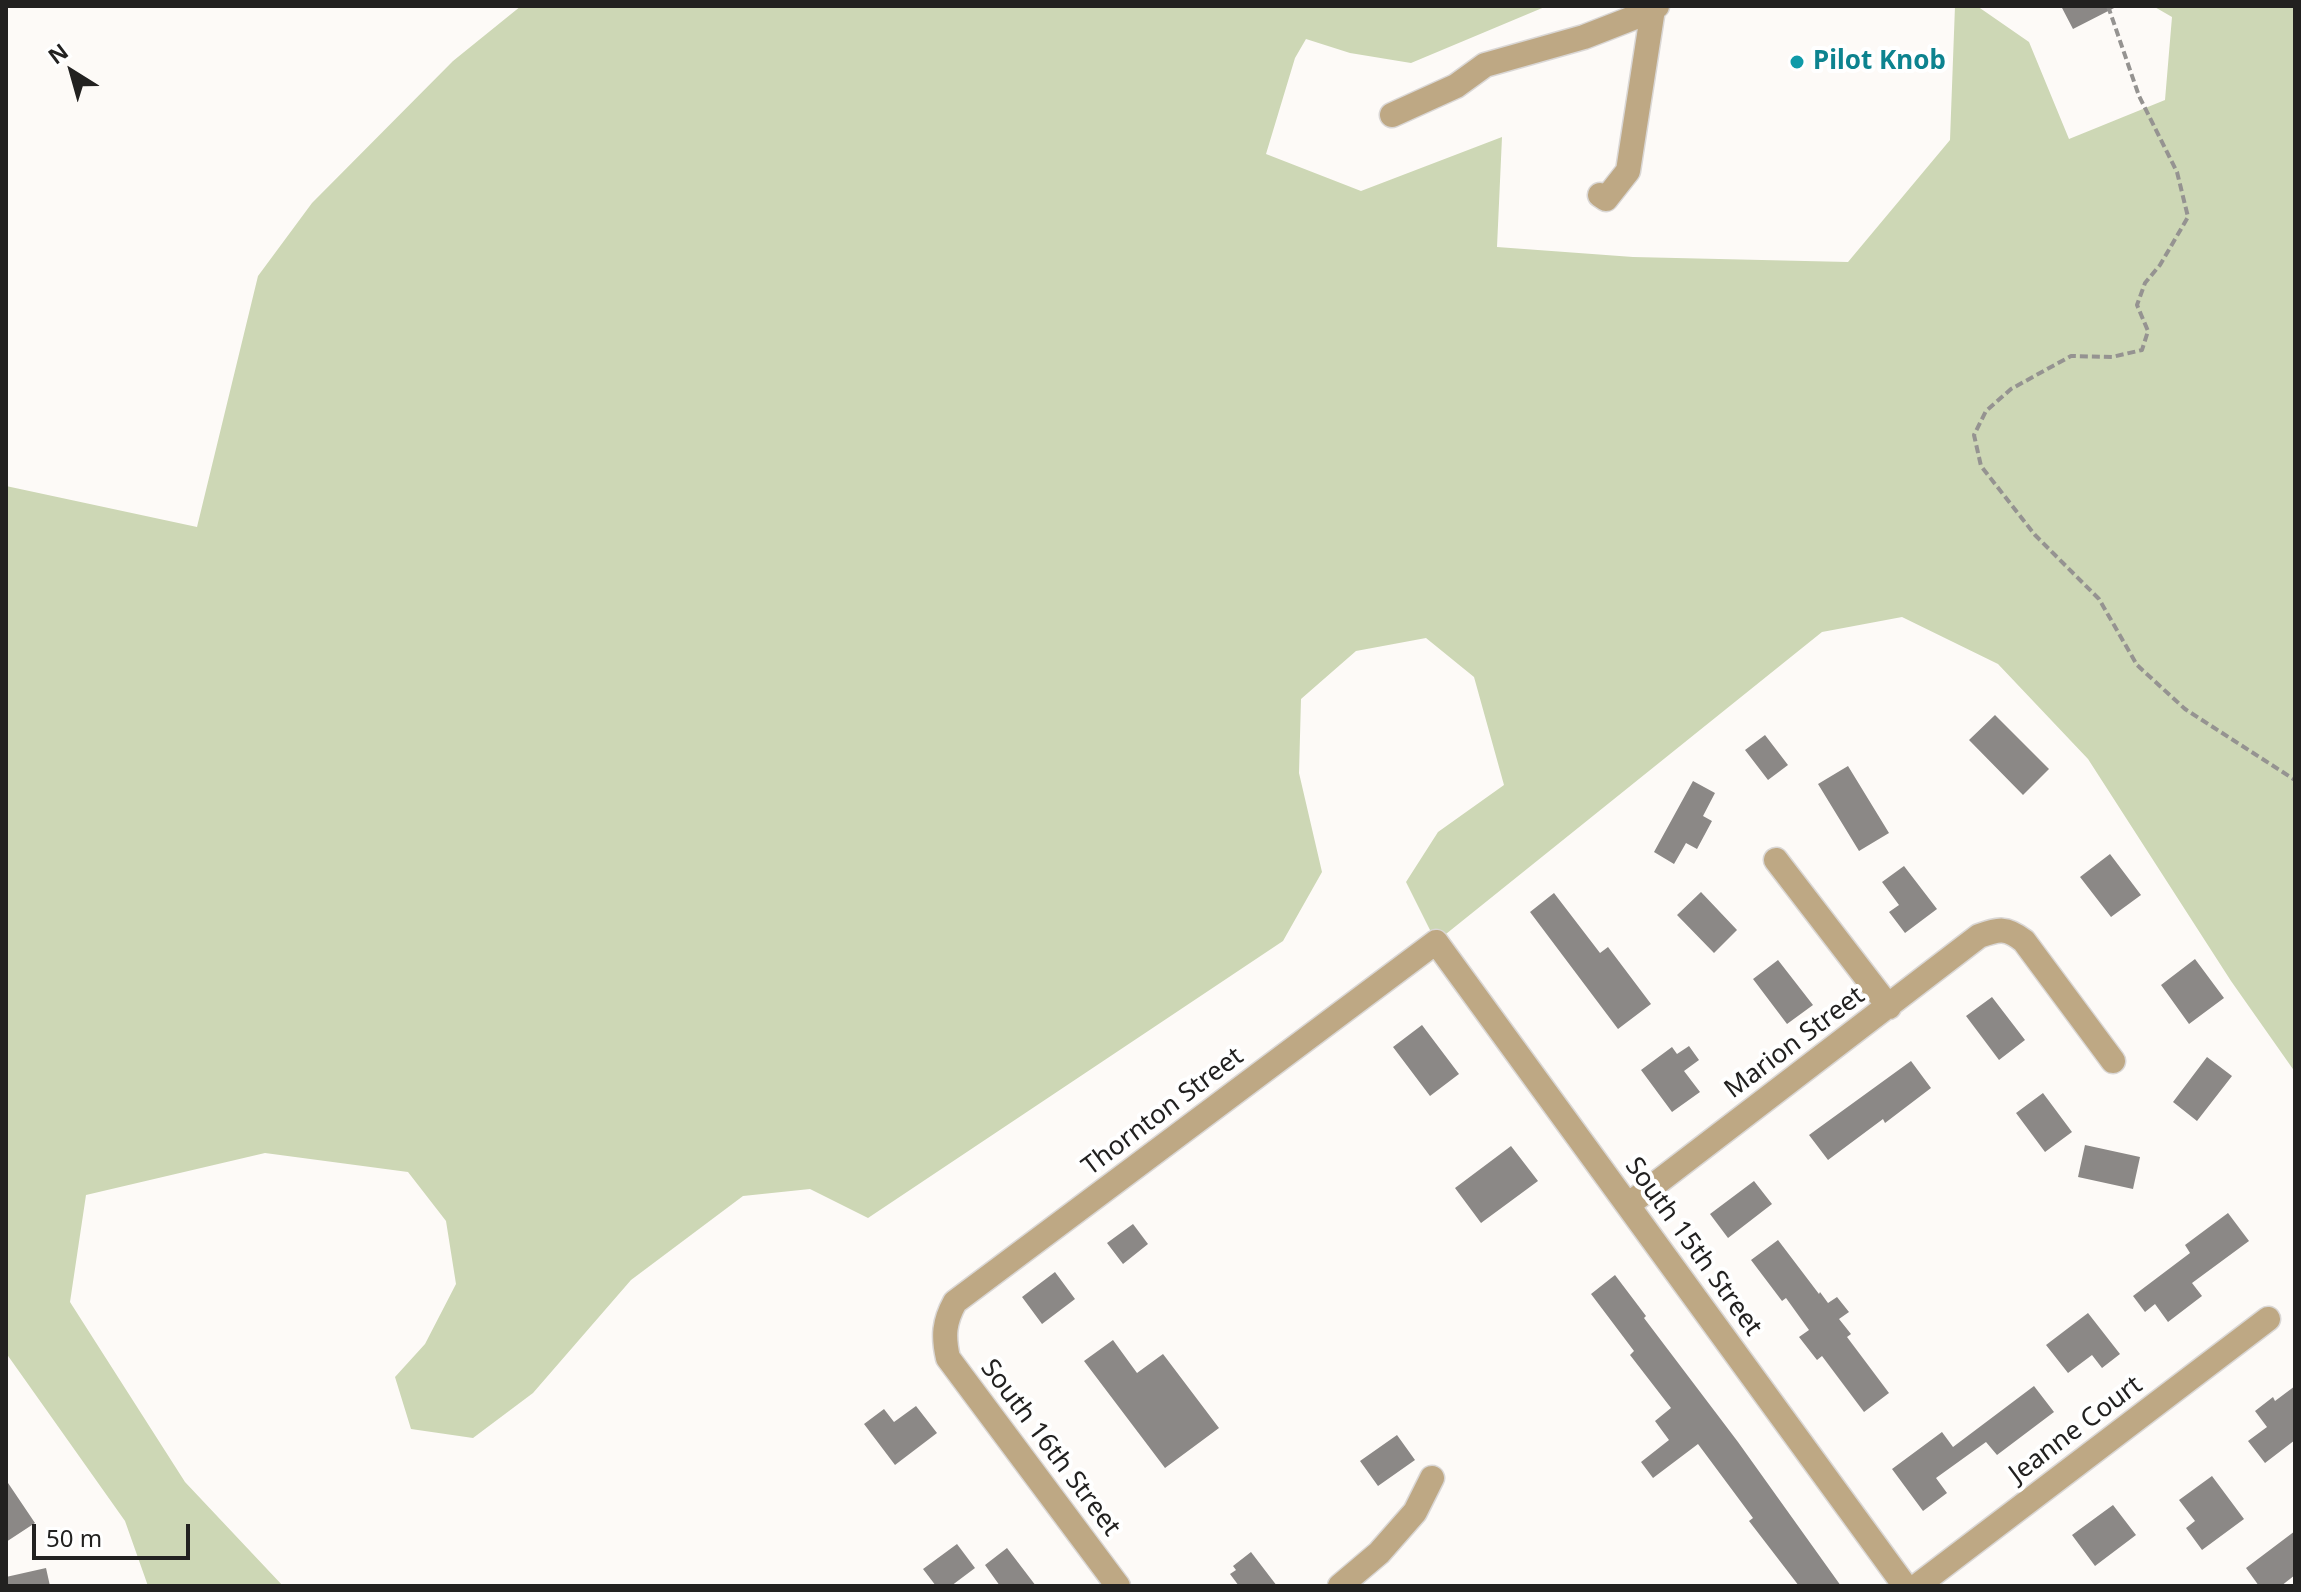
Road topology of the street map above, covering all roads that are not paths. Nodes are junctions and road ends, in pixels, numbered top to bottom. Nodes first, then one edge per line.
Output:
1 (1655, 7) edge
2 (1392, 115) dead end
3 (1600, 195) dead end
4 (1776, 860) dead end
5 (1436, 942) joint
6 (1889, 1007) junction
7 (2113, 1061) dead end
8 (1628, 1205) junction
9 (2268, 1319) dead end
10 (944, 1339) joint
11 (1432, 1478) dead end
12 (1118, 1586) edge
13 (1340, 1586) edge
14 (1905, 1586) edge
15 (1917, 1586) edge

1 - 2 street
1 - 3 street
4 - 6 street
5 - 8 street, South 15th Street
5 - 10 street, Thornton Street
6 - 7 street, Marion Street
6 - 8 street, Marion Street
8 - 14 street, South 15th Street
9 - 15 street, Jeanne Court
10 - 12 street, South 16th Street
11 - 13 street

